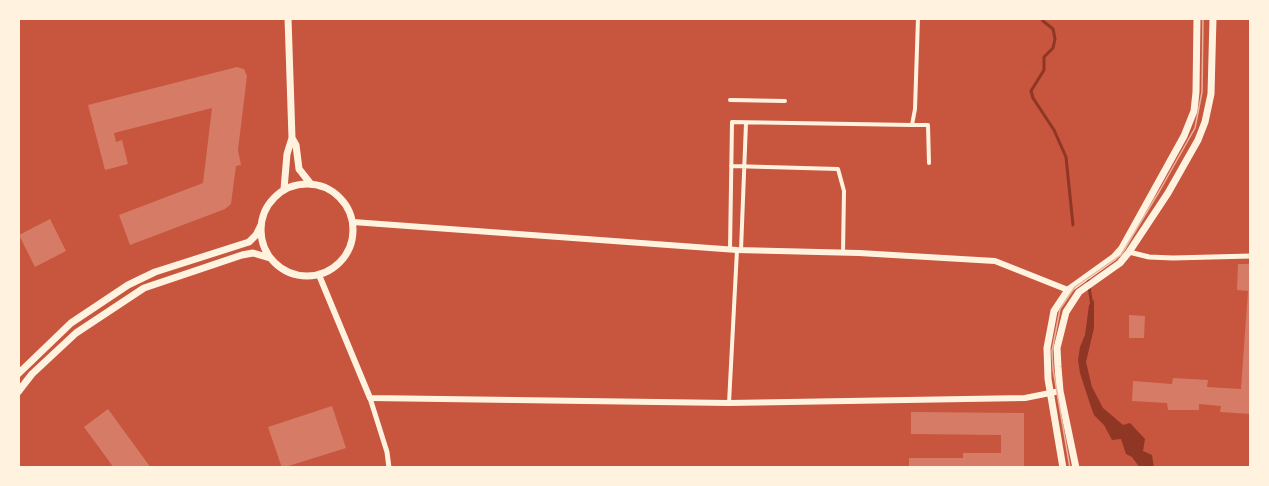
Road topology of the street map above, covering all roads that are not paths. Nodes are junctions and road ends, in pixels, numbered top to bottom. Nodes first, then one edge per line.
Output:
1 (288, 18) edge
2 (918, 18) edge
3 (1197, 18) edge
4 (1213, 18) edge
5 (730, 100) dead end
6 (785, 101) dead end
7 (746, 123) junction
8 (912, 125) junction
9 (292, 138) junction
10 (929, 163) dead end
11 (731, 166) junction
12 (744, 167) junction
13 (310, 183) junction
14 (284, 189) junction
15 (353, 222) junction
16 (261, 225) junction
17 (736, 249) junction
18 (843, 252) junction
19 (1129, 252) junction
20 (1251, 256) edge
21 (270, 258) junction
22 (1117, 260) junction
23 (319, 275) junction
24 (1068, 290) junction
25 (21, 365) edge
26 (18, 374) edge
27 (18, 392) edge
28 (1060, 392) junction
29 (1050, 394) junction
30 (370, 398) junction
31 (729, 402) junction
32 (389, 468) edge
33 (1062, 468) edge
34 (1076, 468) edge

1 - 9 main road
2 - 8 street
3 - 22 main road
4 - 19 main road
5 - 6 street
7 - 8 street
7 - 11 street
7 - 12 street
8 - 10 street
9 - 13 main road
9 - 14 main road
11 - 12 street
11 - 17 street
12 - 17 street
12 - 18 street
13 - 14 main road
13 - 15 main road
14 - 16 main road
15 - 17 main road
15 - 23 main road
16 - 21 main road
16 - 25 main road
17 - 18 main road
17 - 31 street
18 - 24 main road
19 - 20 street
19 - 22 main road
21 - 23 main road
21 - 27 main road
22 - 24 main road
22 - 28 main road
23 - 30 main road
24 - 29 main road
25 - 26 main road
28 - 29 main road
28 - 34 main road
29 - 31 main road
29 - 33 main road
30 - 31 main road
30 - 32 street

